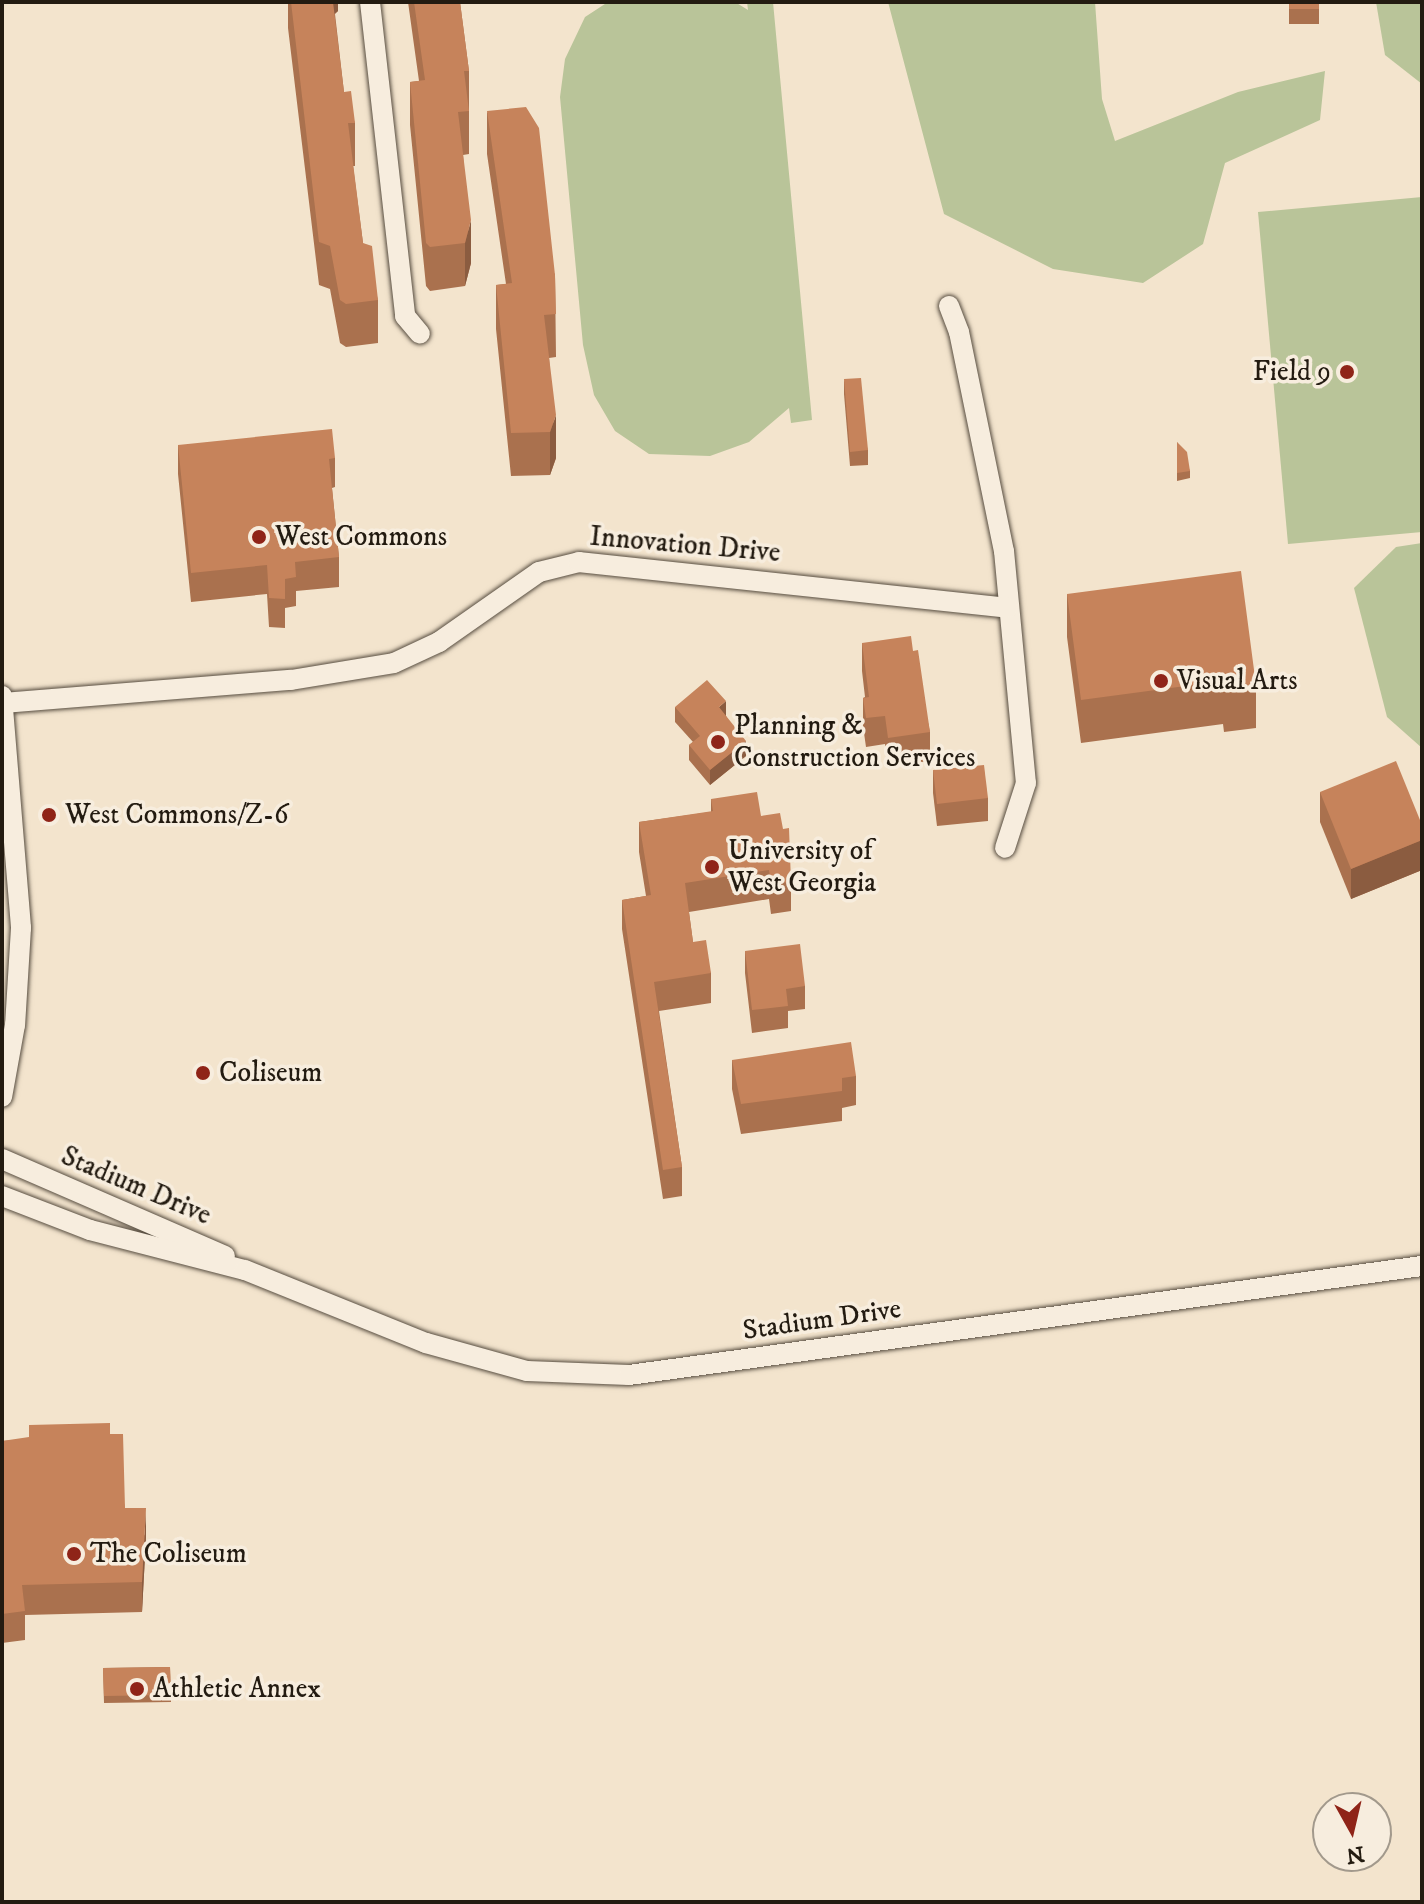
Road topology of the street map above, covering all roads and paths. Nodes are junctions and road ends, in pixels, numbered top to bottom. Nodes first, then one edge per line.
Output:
1 (370, 2) edge
2 (949, 306) dead end
3 (420, 334) dead end
4 (1008, 608) junction
5 (2, 696) edge
6 (3, 703) edge
7 (1005, 848) dead end
8 (11, 973) edge
9 (2, 1097) edge
10 (2, 1159) edge
11 (2, 1196) edge
12 (1422, 1266) edge
13 (245, 1270) junction

1 - 3 street
2 - 4 street
4 - 6 street, Innovation Drive
4 - 7 street
5 - 6 street
6 - 8 street
8 - 9 street
10 - 13 street, Stadium Drive
11 - 13 street, Stadium Drive
12 - 13 street, Stadium Drive

